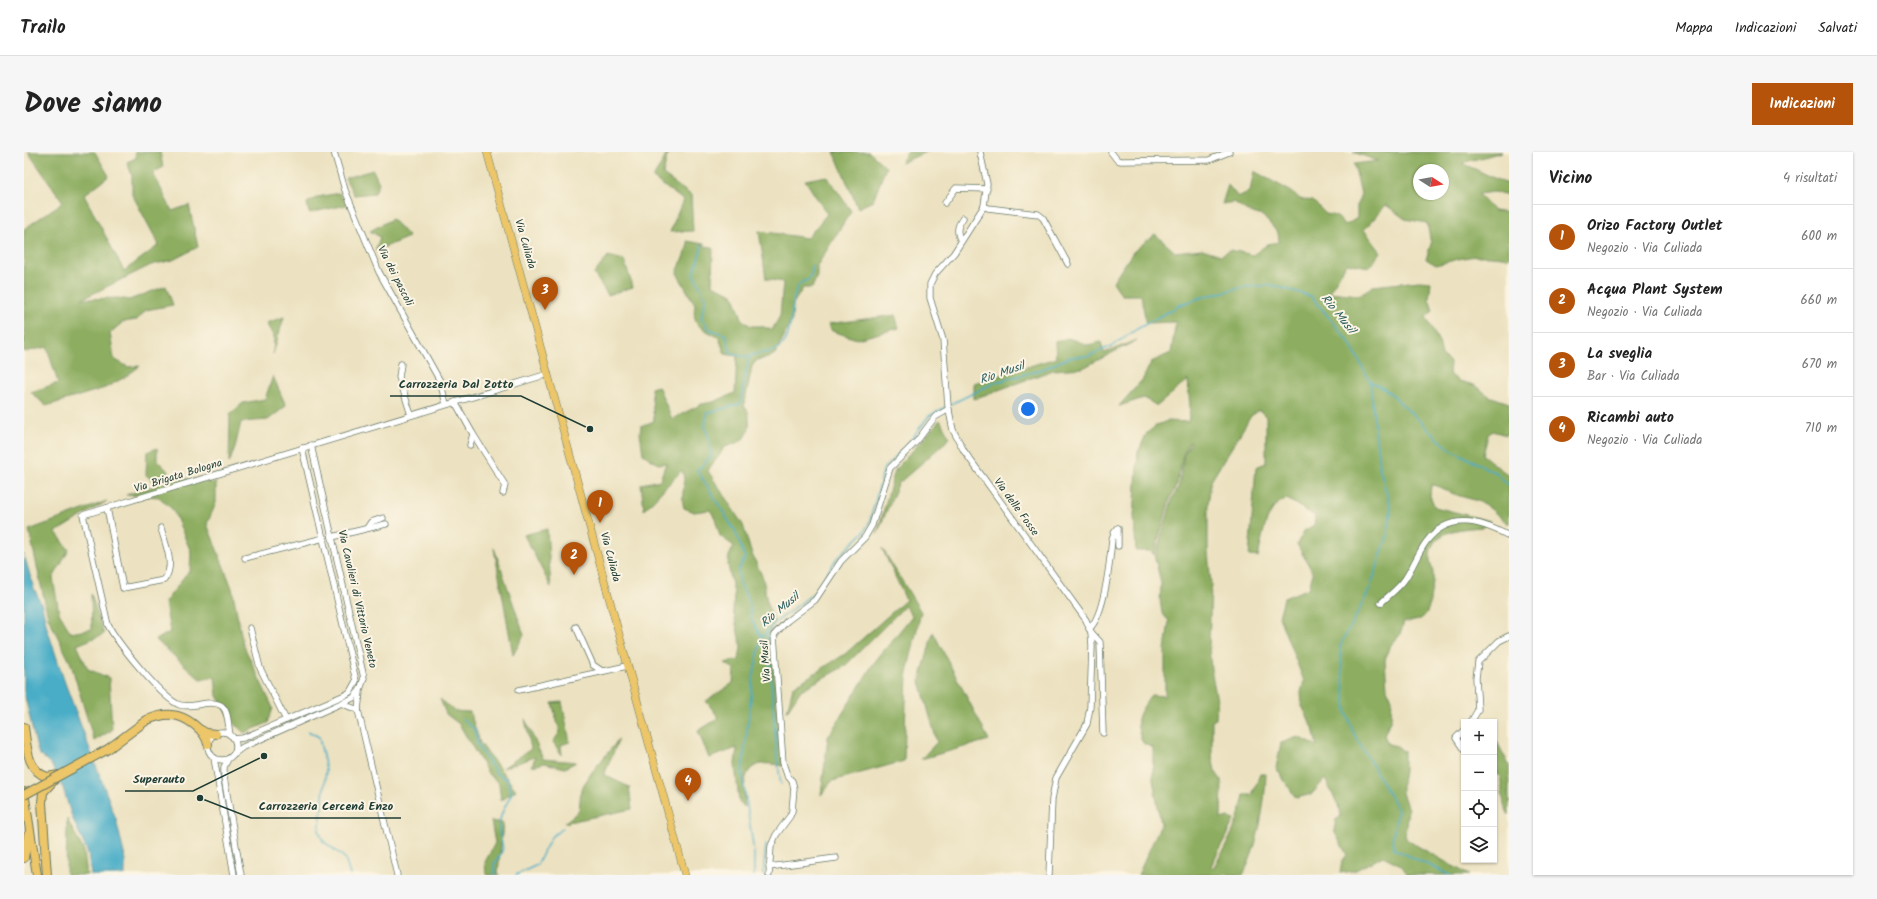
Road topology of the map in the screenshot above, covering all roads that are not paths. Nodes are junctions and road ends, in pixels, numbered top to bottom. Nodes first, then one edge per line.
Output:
1 (334, 152) edge
2 (487, 152) edge
3 (980, 152) edge
4 (1111, 152) edge
5 (1229, 152) edge
6 (987, 189) junction
7 (945, 203) dead end
8 (984, 206) junction
9 (963, 218) dead end
10 (961, 241) junction
11 (1068, 264) dead end
12 (401, 364) dead end
13 (548, 374) junction
14 (455, 402) junction
15 (446, 404) junction
16 (949, 410) junction
17 (411, 415) junction
18 (474, 434) junction
19 (311, 445) junction
20 (470, 445) dead end
21 (302, 448) junction
22 (503, 493) dead end
23 (106, 508) junction
24 (385, 521) dead end
25 (161, 528) dead end
26 (1509, 536) edge
27 (332, 537) junction
28 (324, 538) junction
29 (1118, 546) dead end
30 (245, 558) dead end
31 (1381, 603) dead end
32 (576, 627) dead end
33 (250, 628) dead end
34 (1090, 630) junction
35 (1509, 636) edge
36 (628, 666) junction
37 (602, 672) junction
38 (360, 690) junction
39 (518, 690) dead end
40 (343, 704) junction
41 (358, 710) junction
42 (1474, 719) edge
43 (286, 720) junction
44 (227, 722) junction
45 (24, 727) edge
46 (200, 730) junction
47 (218, 733) junction
48 (1103, 733) dead end
49 (1461, 733) edge
50 (232, 737) junction
51 (208, 744) junction
52 (1461, 746) edge
53 (235, 753) junction
54 (214, 758) junction
55 (228, 759) junction
56 (59, 775) junction
57 (24, 793) edge
58 (28, 822) junction
59 (24, 858) edge
60 (836, 858) dead end
61 (769, 867) junction
62 (37, 875) edge
63 (47, 875) edge
64 (234, 875) edge
65 (241, 875) edge
66 (397, 875) edge
67 (685, 875) edge
68 (769, 875) edge
69 (1049, 875) edge

1 - 15 street, Via dei pascoli
2 - 13 main road, Via Culiada
3 - 6 street, Via delle Fosse
4 - 5 street
6 - 7 street
6 - 8 street, Via delle Fosse
8 - 10 street, Via delle Fosse
8 - 11 street
9 - 10 street
10 - 16 street, Via delle Fosse
12 - 17 street
13 - 14 street, Via Brigata Bologna
13 - 36 main road, Via Culiada
14 - 15 street, Via Brigata Bologna
14 - 18 street
15 - 17 street, Via Brigata Bologna
16 - 34 street, Via delle Fosse
16 - 61 street, Via Musil
17 - 19 street, Via Brigata Bologna
18 - 20 street
18 - 22 street
19 - 21 street, Via Brigata Bologna
19 - 27 street, Via Cavalieri di Vittorio Veneto
21 - 23 street, Via Brigata Bologna
21 - 28 street, Via Cavalieri di Vittorio Veneto
23 - 25 street
23 - 44 street, Via Brigata Bologna
24 - 27 street
26 - 31 street
27 - 38 street, Via Cavalieri di Vittorio Veneto
28 - 30 street, Via Cavalieri di Vittorio Veneto
28 - 43 street, Via Cavalieri di Vittorio Veneto
29 - 34 street
32 - 37 street
33 - 43 street
34 - 48 street
34 - 69 street, Via delle Fosse
35 - 42 street
36 - 37 street
36 - 67 main road, Via Culiada
37 - 39 street
38 - 40 street
38 - 41 street, Via Cavalieri di Vittorio Veneto
40 - 41 street
40 - 53 street
41 - 66 street, Via Cavalieri di Vittorio Veneto
43 - 50 street, Via Cavalieri di Vittorio Veneto
44 - 47 street
44 - 50 street
45 - 56 highway
46 - 47 highway
46 - 51 highway
46 - 56 highway, bridge
47 - 50 street
47 - 51 street
49 - 52 street
50 - 53 street
51 - 54 street
53 - 55 street
54 - 55 street
54 - 64 street
55 - 65 street
56 - 57 highway, bridge
56 - 63 highway, bridge
57 - 58 highway
58 - 59 highway
58 - 62 highway
60 - 61 street
61 - 68 street, Via Musil

